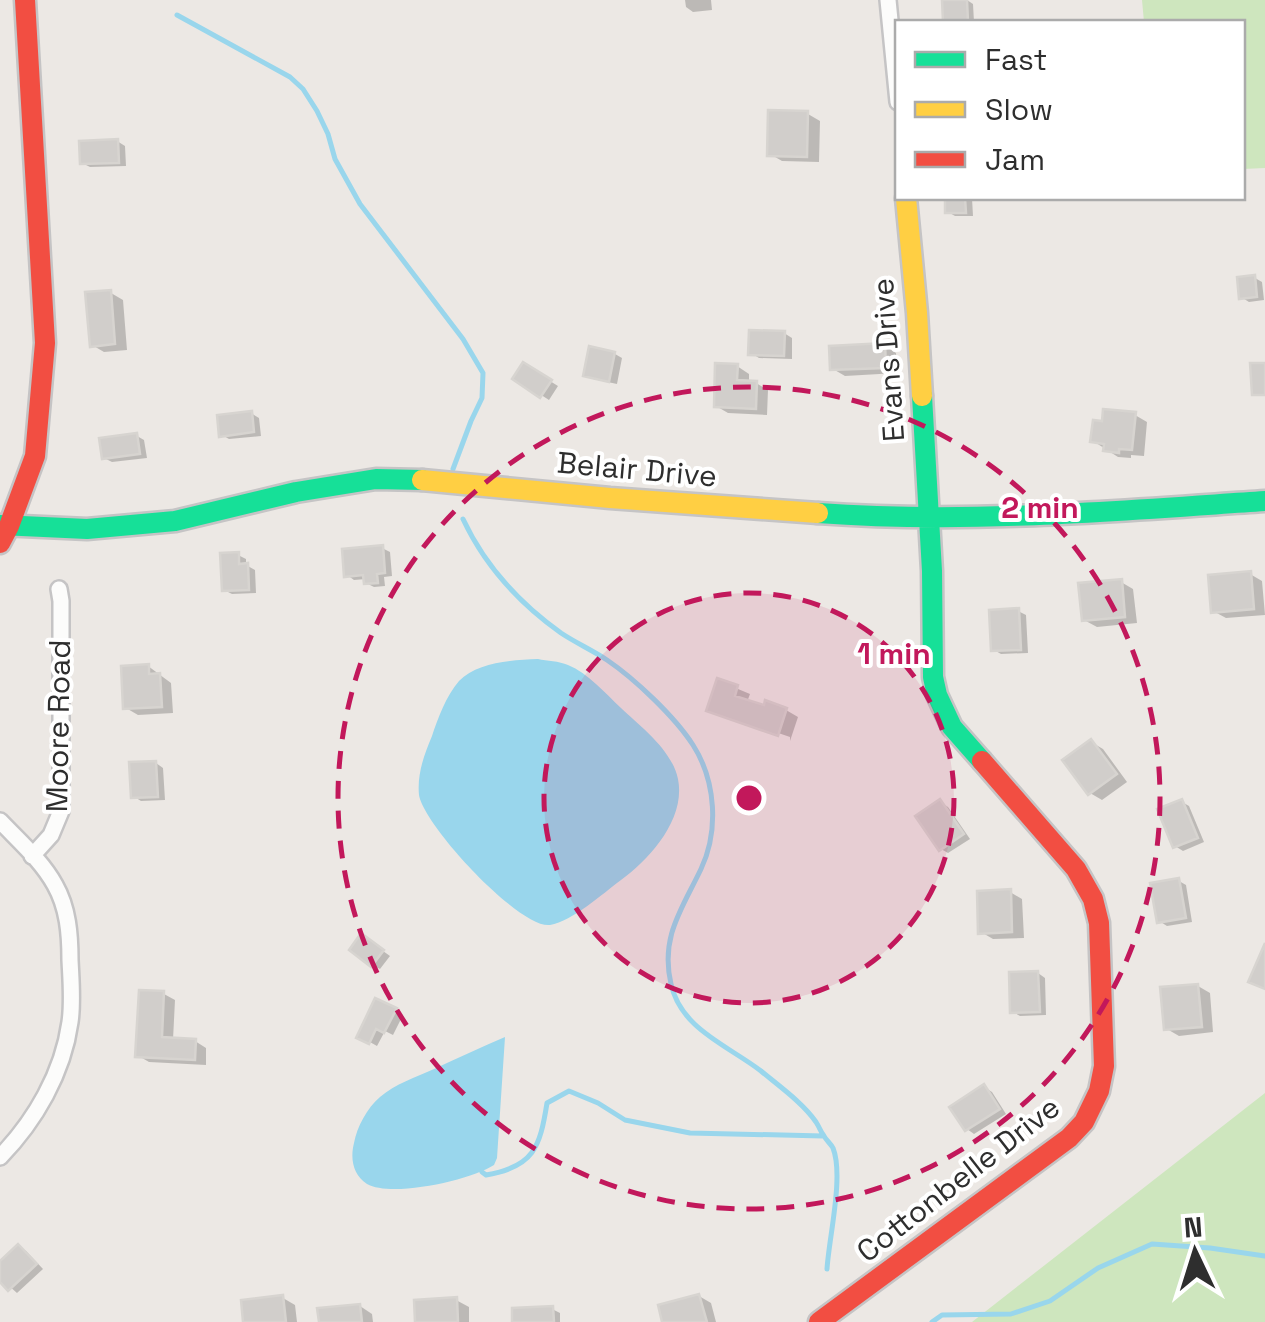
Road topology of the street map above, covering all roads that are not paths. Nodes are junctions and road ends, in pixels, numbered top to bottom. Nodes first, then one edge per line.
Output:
1 (25, 0) edge
2 (888, 0) edge
3 (895, 71) edge
4 (906, 200) edge
5 (1265, 501) edge
6 (928, 518) junction
7 (3, 532) edge
8 (59, 589) dead end
9 (0, 821) edge
10 (32, 856) junction
11 (0, 1158) edge
12 (819, 1322) edge

1 - 7 street
2 - 3 street
4 - 6 street, Evans Drive
5 - 6 street, Belair Drive
6 - 7 street, Belair Drive
6 - 12 street, Cottonbelle Drive
8 - 10 street, Moore Road
9 - 10 street, Moore Road
10 - 11 street, Moore Road

